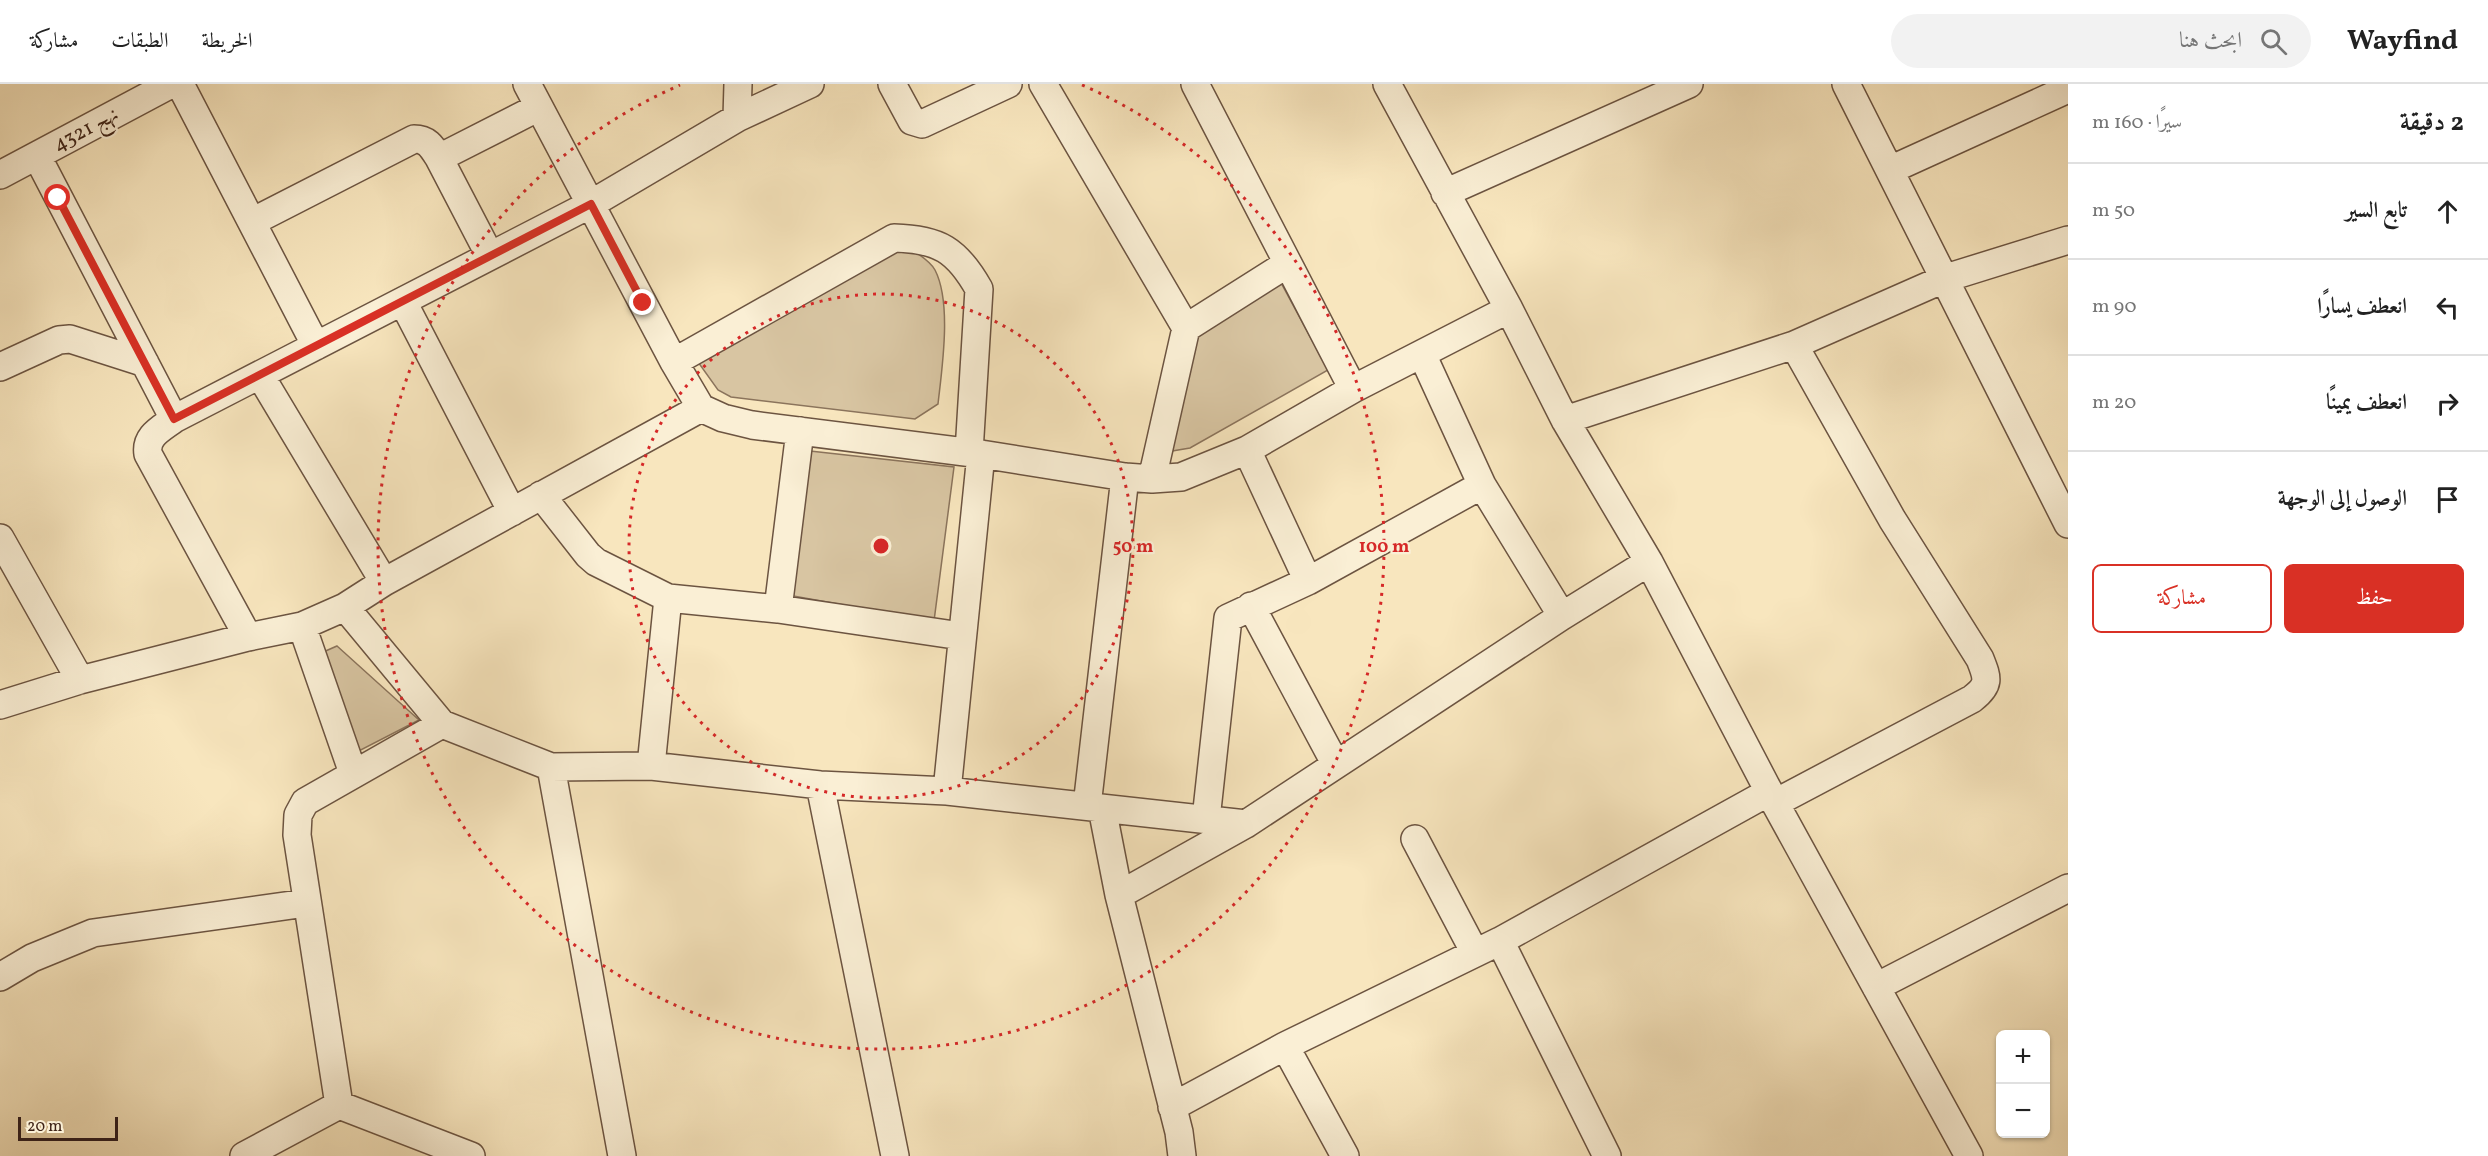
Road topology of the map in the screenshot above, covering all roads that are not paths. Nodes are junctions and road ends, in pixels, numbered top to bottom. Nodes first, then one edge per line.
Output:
1 (171, 84) edge
2 (180, 84) edge
3 (738, 84) edge
4 (810, 84) edge
5 (892, 84) edge
6 (1008, 84) edge
7 (1043, 84) edge
8 (1195, 84) edge
9 (1387, 84) edge
10 (1689, 84) edge
11 (1846, 84) edge
12 (2068, 89) edge
13 (533, 95) edge
14 (737, 118) junction
15 (37, 156) junction
16 (439, 158) junction
17 (4, 169) edge
18 (1890, 170) junction
19 (1445, 193) junction
20 (591, 204) junction
21 (252, 222) junction
22 (2068, 240) edge
23 (490, 256) junction
24 (1287, 264) junction
25 (1946, 278) junction
26 (403, 302) junction
27 (1509, 309) junction
28 (1186, 328) junction
29 (1794, 345) junction
30 (316, 346) junction
31 (1422, 354) junction
32 (674, 362) junction
33 (145, 363) junction
34 (0, 367) edge
35 (260, 375) junction
36 (1353, 389) junction
37 (701, 408) junction
38 (174, 419) junction
39 (1565, 420) junction
40 (800, 430) junction
41 (1247, 450) junction
42 (975, 453) junction
43 (1125, 477) junction
44 (1152, 479) junction
45 (1482, 485) junction
46 (541, 495) junction
47 (512, 512) junction
48 (2068, 524) edge
49 (0, 538) edge
50 (1649, 562) junction
51 (1308, 581) junction
52 (384, 582) junction
53 (668, 598) junction
54 (1251, 606) junction
55 (345, 608) junction
56 (778, 609) junction
57 (1562, 616) junction
58 (302, 627) junction
59 (961, 636) junction
60 (248, 637) junction
61 (80, 680) junction
62 (0, 705) edge
63 (442, 724) junction
64 (1335, 763) junction
65 (651, 766) junction
66 (551, 767) junction
67 (353, 773) junction
68 (820, 785) junction
69 (946, 791) junction
70 (1772, 797) junction
71 (1094, 807) junction
72 (1206, 819) junction
73 (1246, 824) junction
74 (1415, 839) dead end
75 (2068, 888) edge
76 (1119, 895) junction
77 (306, 903) junction
78 (1500, 941) junction
79 (1475, 952) junction
80 (0, 977) edge
81 (1876, 987) junction
82 (1285, 1046) junction
83 (339, 1106) junction
84 (1178, 1131) edge
85 (244, 1156) edge
86 (471, 1156) edge
87 (622, 1156) edge
88 (895, 1156) edge
89 (1192, 1156) edge
90 (1345, 1156) edge
91 (1606, 1156) edge
92 (1969, 1156) edge

1 - 15 street, نهج 4321
2 - 21 street
3 - 14 street
4 - 14 street
5 - 6 street
7 - 28 street
8 - 24 street
9 - 19 street
10 - 19 street
11 - 18 street
12 - 18 street
13 - 16 street
13 - 20 street
14 - 20 street
15 - 17 street, نهج 4321
15 - 33 street
16 - 21 street
16 - 23 street
18 - 25 street
19 - 27 street
20 - 23 street
20 - 32 street
21 - 30 street
22 - 25 street
23 - 26 street
24 - 28 street
24 - 36 street
25 - 29 street
25 - 48 street
26 - 30 street
26 - 47 street
27 - 31 street
27 - 39 street
28 - 44 street
29 - 39 street
29 - 70 street
30 - 35 street
31 - 36 street
31 - 45 street
32 - 37 street
32 - 42 street
33 - 34 street
33 - 38 street
35 - 38 street
35 - 52 street
36 - 41 street
37 - 40 street
37 - 46 street
38 - 60 street
39 - 50 street
40 - 42 street
40 - 56 street
41 - 44 street
41 - 51 street
42 - 43 street
42 - 59 street
43 - 44 street
43 - 71 street
45 - 51 street
45 - 57 street
46 - 47 street
46 - 53 street
47 - 52 street
49 - 61 street
50 - 57 street
50 - 70 street
51 - 54 street
52 - 55 street
53 - 56 street
53 - 65 street
54 - 64 street
54 - 72 street
55 - 58 street
55 - 63 street
56 - 59 street
57 - 64 street
58 - 60 street
58 - 67 street
59 - 69 street
60 - 61 street
61 - 62 street
63 - 66 street
63 - 67 street
64 - 73 street
65 - 66 street
65 - 68 street
66 - 87 street
67 - 77 street
68 - 69 street
68 - 88 street
69 - 71 street
70 - 78 street
70 - 81 street
71 - 72 street
71 - 76 street
72 - 73 street
73 - 76 street
74 - 79 street
75 - 81 street
76 - 84 street
77 - 80 street
77 - 83 street
78 - 79 street
78 - 91 street
79 - 82 street
81 - 92 street
82 - 84 street
82 - 90 street
83 - 85 street
83 - 86 street
84 - 89 street

